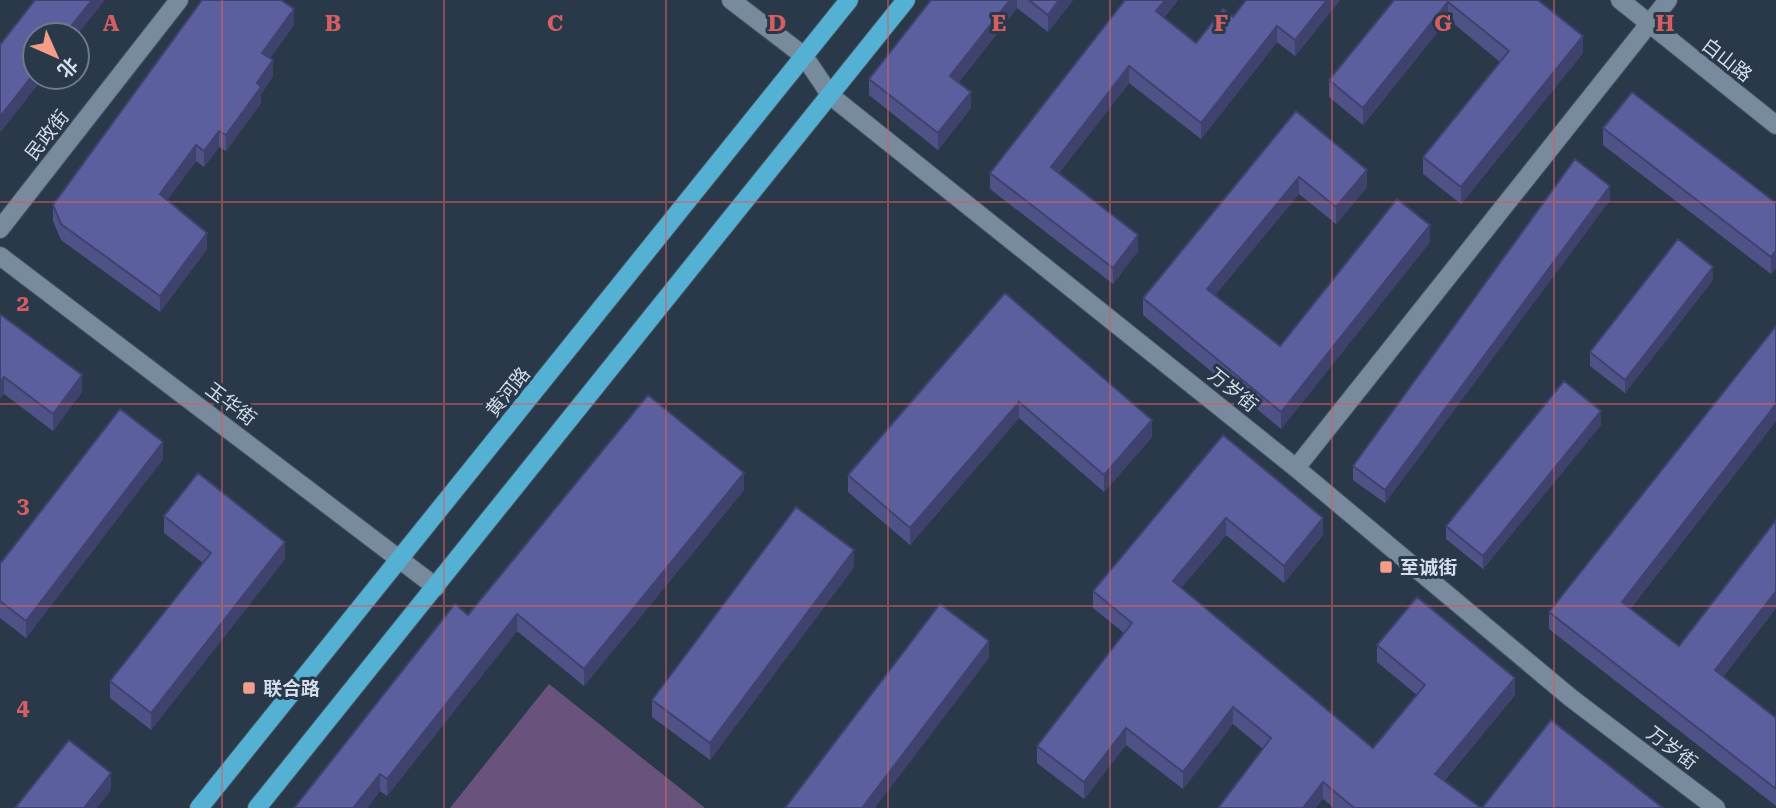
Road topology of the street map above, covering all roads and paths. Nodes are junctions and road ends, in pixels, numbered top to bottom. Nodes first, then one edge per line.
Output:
1 (178, 0) edge
2 (731, 0) edge
3 (849, 0) edge
4 (906, 0) edge
5 (1620, 0) edge
6 (1668, 0) edge
7 (1650, 23) junction
8 (804, 56) junction
9 (831, 96) junction
10 (1776, 125) edge
11 (0, 229) edge
12 (0, 256) edge
13 (1296, 468) junction
14 (401, 560) junction
15 (436, 587) junction
16 (198, 808) edge
17 (257, 808) edge
18 (1716, 808) edge

1 - 11 street, 民政街
2 - 8 street, 万岁街
3 - 8 main road, 黄河路
4 - 9 main road
5 - 7 street, 白山路
6 - 7 street
7 - 10 street, 白山路
7 - 13 street
8 - 9 street, 万岁街
8 - 14 main road, 黄河路
9 - 13 street, 万岁街
9 - 15 main road
12 - 14 street, 玉华街
13 - 18 street, 万岁街
14 - 15 street, 玉华街
14 - 16 main road, 黄河路
15 - 17 main road

